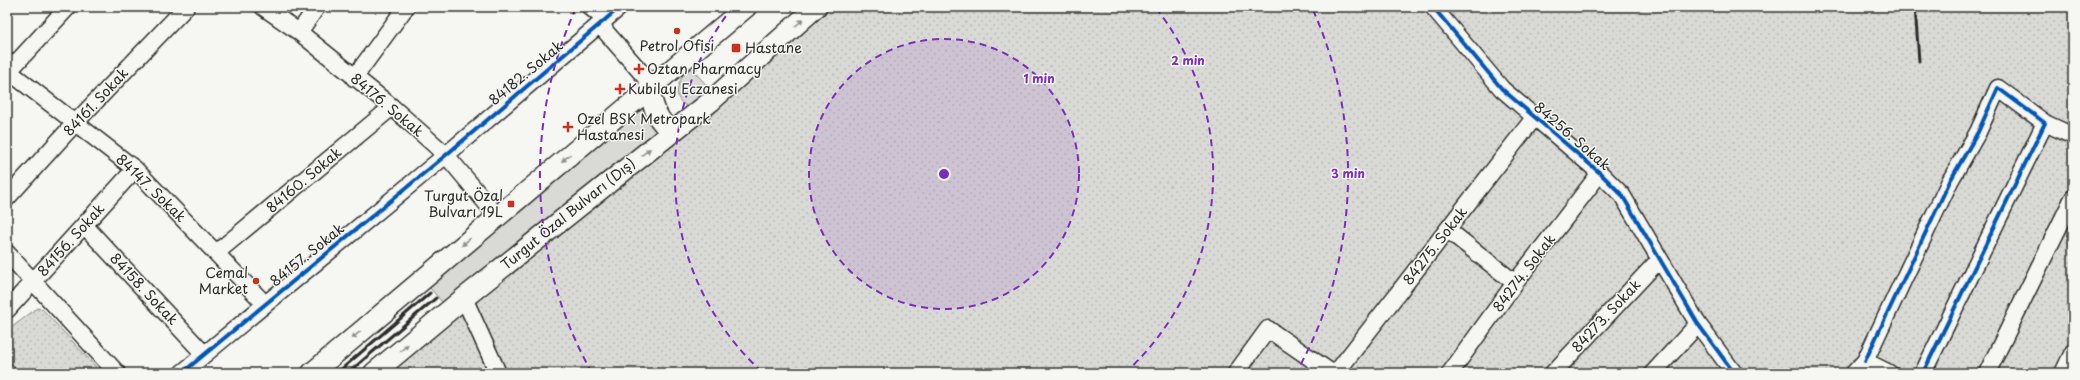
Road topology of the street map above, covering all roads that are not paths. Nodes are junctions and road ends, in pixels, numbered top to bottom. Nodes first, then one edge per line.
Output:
1 (68, 7) edge
2 (186, 7) edge
3 (264, 7) edge
4 (317, 7) edge
5 (406, 7) edge
6 (590, 7) edge
7 (620, 7) edge
8 (746, 7) edge
9 (816, 7) edge
10 (1433, 7) edge
11 (603, 22) junction
12 (299, 32) junction
13 (7, 71) edge
14 (354, 78) junction
15 (651, 88) junction
16 (392, 107) junction
17 (1534, 118) junction
18 (76, 122) junction
19 (2045, 123) junction
20 (673, 131) junction
21 (2073, 136) edge
22 (446, 155) junction
23 (135, 169) junction
24 (1600, 173) junction
25 (7, 198) edge
26 (2073, 198) edge
27 (497, 216) junction
28 (84, 224) junction
29 (1448, 230) junction
30 (7, 253) edge
31 (216, 253) junction
32 (1659, 260) junction
33 (33, 282) junction
34 (1515, 283) junction
35 (464, 298) junction
36 (265, 304) junction
37 (7, 310) edge
38 (1698, 324) junction
39 (2073, 352) edge
40 (204, 354) junction
41 (1865, 362) junction
42 (117, 373) edge
43 (182, 373) edge
44 (312, 373) edge
45 (374, 373) edge
46 (498, 373) edge
47 (1236, 373) edge
48 (1332, 373) edge
49 (1336, 373) edge
50 (1450, 373) edge
51 (1553, 373) edge
52 (1653, 373) edge
53 (1734, 373) edge
54 (1854, 373) edge
55 (1889, 373) edge
56 (1923, 373) edge
57 (1987, 373) edge
58 (2063, 373) edge

1 - 13 street
2 - 18 street, 84161. Sokak
3 - 12 street, 84176. Sokak
4 - 12 street
5 - 14 street
6 - 11 street
7 - 11 street, 84182. Sokak
8 - 15 main road
20 -> 9 main road, Turgut Özal Bulvarı (Dış)
10 - 17 street, 84256. Sokak
11 - 15 street
11 - 22 street, 84182. Sokak
12 - 14 street, 84176. Sokak
13 - 18 street, 84147. Sokak
14 - 16 street, 84176. Sokak
15 - 20 main road
15 -> 27 main road
16 - 22 street, 84176. Sokak
16 - 31 street, 84160. Sokak
17 - 24 street, 84256. Sokak
17 - 29 street, 84275. Sokak
18 - 23 street, 84147. Sokak
18 - 25 street, 84161. Sokak
19 - 21 street
19 - 41 street
19 - 56 street
35 -> 20 main road, Turgut Özal Bulvarı (Dış)
22 - 27 street, 84176. Sokak
22 - 36 street, 84157. Sokak
23 - 28 street, 84156. Sokak
23 - 31 street, 84147. Sokak
24 - 32 street, 84256. Sokak
24 - 34 street, 84274. Sokak
26 - 57 street
27 -> 44 main road
28 - 33 street, 84156. Sokak
28 - 40 street, 84158. Sokak
29 - 34 street
29 - 49 street, 84275. Sokak
30 - 33 street
31 - 36 street, 84147. Sokak
32 - 38 street, 84256. Sokak
32 - 51 street, 84273. Sokak
33 - 37 street, 84156. Sokak
33 - 42 street
34 - 50 street, 84274. Sokak
45 -> 35 main road, Turgut Özal Bulvarı (Dış)
35 - 46 street
36 - 40 street, 84157. Sokak
38 - 52 street
38 - 53 street, 84256. Sokak
39 - 58 street
40 - 43 street, 84157. Sokak
41 - 54 street
41 - 55 street
47 - 48 street

